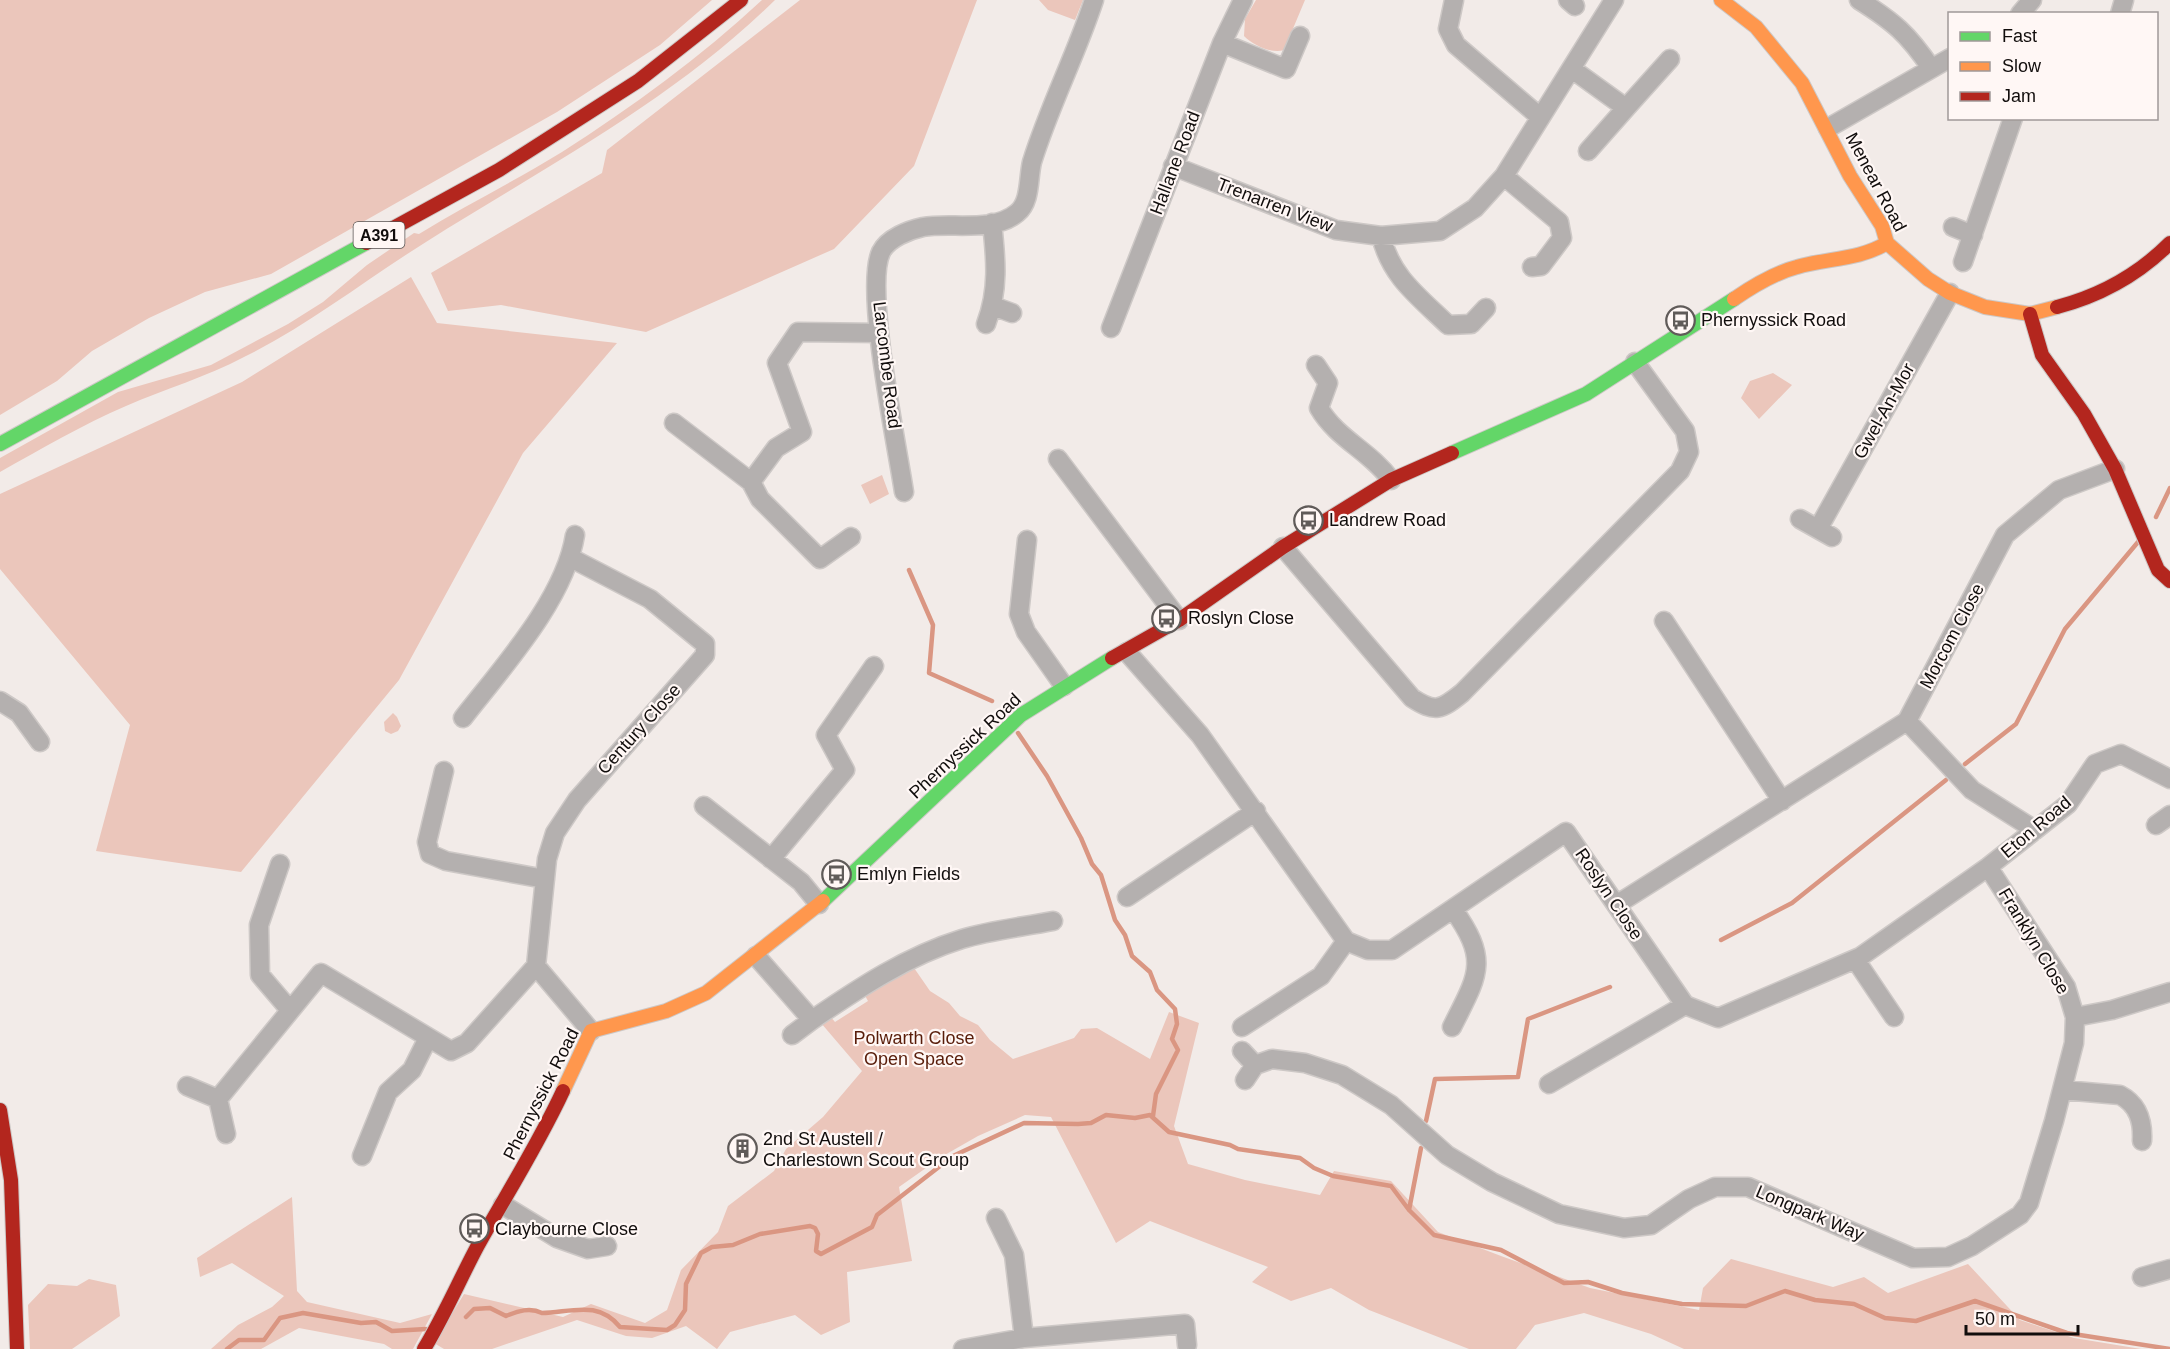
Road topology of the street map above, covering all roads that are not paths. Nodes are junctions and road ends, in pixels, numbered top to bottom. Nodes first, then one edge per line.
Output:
1 (741, 0) edge
2 (1094, 0) edge
3 (1243, 0) edge
4 (1454, 0) edge
5 (1614, 0) edge
6 (1720, 0) edge
7 (1860, 0) edge
8 (2032, 0) edge
9 (2022, 12) edge
10 (1300, 36) dead end
11 (1222, 43) junction
12 (1948, 58) edge
13 (1670, 60) dead end
14 (1931, 68) junction
15 (1572, 69) junction
16 (1626, 108) junction
17 (1540, 117) junction
18 (2012, 120) edge
19 (1828, 128) junction
20 (1588, 151) dead end
21 (1173, 166) junction
22 (1504, 176) junction
23 (992, 223) junction
24 (1953, 227) dead end
25 (1973, 235) junction
26 (1381, 236) junction
27 (1887, 243) junction
28 (2170, 243) edge
29 (1963, 262) dead end
30 (1532, 267) dead end
31 (1950, 293) junction
32 (993, 306) junction
33 (1486, 308) dead end
34 (1012, 313) dead end
35 (2030, 314) junction
36 (986, 324) dead end
37 (1111, 328) dead end
38 (879, 333) junction
39 (1635, 362) junction
40 (1316, 365) dead end
41 (674, 423) dead end
42 (0, 444) edge
43 (1058, 459) dead end
44 (2115, 469) junction
45 (1390, 480) junction
46 (751, 482) junction
47 (904, 492) dead end
48 (1800, 519) dead end
49 (575, 536) dead end
50 (851, 537) dead end
51 (1027, 540) dead end
52 (1283, 547) junction
53 (571, 558) junction
54 (2170, 581) edge
55 (1179, 620) junction
56 (1664, 621) dead end
57 (1127, 652) junction
58 (874, 666) dead end
59 (1064, 686) junction
60 (0, 701) edge
61 (463, 718) dead end
62 (1907, 721) junction
63 (40, 742) dead end
64 (444, 771) dead end
65 (2170, 779) edge
66 (1782, 801) junction
67 (704, 806) dead end
68 (1256, 812) junction
69 (2036, 830) junction
70 (771, 859) junction
71 (280, 864) dead end
72 (1988, 867) junction
73 (544, 879) junction
74 (1127, 897) dead end
75 (819, 904) junction
76 (1616, 905) junction
77 (1453, 909) junction
78 (1053, 921) dead end
79 (1346, 941) junction
80 (756, 956) junction
81 (1855, 959) junction
82 (536, 966) junction
83 (2170, 992) edge
84 (1685, 1005) junction
85 (289, 1009) junction
86 (1894, 1017) dead end
87 (2075, 1017) junction
88 (812, 1020) junction
89 (1242, 1027) dead end
90 (1452, 1027) dead end
91 (591, 1031) junction
92 (792, 1035) dead end
93 (428, 1038) junction
94 (1242, 1051) dead end
95 (1549, 1084) dead end
96 (187, 1086) dead end
97 (2063, 1090) junction
98 (218, 1099) junction
99 (0, 1110) edge
100 (226, 1134) dead end
101 (2142, 1141) dead end
102 (362, 1156) dead end
103 (503, 1204) junction
104 (993, 1215) dead end
105 (607, 1245) dead end
106 (2170, 1269) edge
107 (2142, 1277) dead end
108 (1024, 1338) junction
109 (1091, 1340) edge
110 (1187, 1345) dead end
111 (17, 1349) edge
112 (424, 1349) edge
113 (963, 1349) edge

1 - 42 main road, A391
2 - 23 street, Larcombe Road
3 - 11 street, Hallane Road
4 - 17 street
5 - 15 street, Trenarren View
6 - 19 main road, Menear Road
7 - 14 street
8 - 9 street
10 - 11 street
11 - 21 street, Hallane Road
12 - 14 street
13 - 16 street
14 - 19 street
15 - 16 street
15 - 17 street, Trenarren View
16 - 20 street
17 - 22 street, Trenarren View
18 - 25 street
19 - 27 main road, Menear Road
21 - 26 street, Trenarren View
21 - 37 street, Hallane Road
22 - 26 street, Trenarren View
22 - 30 street
23 - 32 street
23 - 38 street, Larcombe Road
24 - 25 street
25 - 29 street
26 - 33 street
27 - 31 main road, Menear Road
27 - 39 main road, Phernyssick Road
28 - 35 main road
31 - 35 main road, Menear Road
31 - 48 street, Gwel-An-Mor
32 - 34 street
32 - 36 street
35 - 44 main road
38 - 46 street
38 - 47 street, Larcombe Road
39 - 45 main road, Phernyssick Road
39 - 52 street
40 - 45 street
41 - 46 street
43 - 55 street
44 - 54 main road
44 - 62 street, Morcom Close
45 - 52 main road, Phernyssick Road
46 - 50 street
49 - 53 street
51 - 59 street
52 - 55 main road, Phernyssick Road
53 - 61 street
53 - 73 street, Century Close
55 - 57 main road, Phernyssick Road
56 - 66 street
57 - 59 main road, Phernyssick Road
57 - 68 street
58 - 70 street
59 - 75 main road, Phernyssick Road
60 - 63 street
62 - 66 street, Morcom Close
62 - 69 street
64 - 73 street
65 - 69 street, Eton Road
66 - 76 street, Morcom Close
67 - 70 street
68 - 74 street
68 - 79 street
69 - 72 street, Eton Road
70 - 75 street
71 - 85 street
72 - 81 street
72 - 87 street, Franklyn Close
73 - 82 street, Century Close
75 - 80 main road, Phernyssick Road
76 - 77 street, Roslyn Close
76 - 84 street, Roslyn Close
77 - 79 street, Roslyn Close
77 - 90 street
78 - 88 street
79 - 89 street
80 - 88 street
80 - 91 main road, Phernyssick Road
81 - 84 street
81 - 86 street
82 - 91 street
82 - 93 street
83 - 87 street
84 - 95 street
85 - 93 street
85 - 98 street
87 - 97 street, Longpark Way
88 - 92 street
91 - 103 main road, Phernyssick Road
93 - 102 street
94 - 97 street, Longpark Way
96 - 98 street
97 - 101 street
98 - 100 street
99 - 111 main road
103 - 105 street
103 - 112 main road, Phernyssick Road
104 - 108 street
106 - 107 street
108 - 109 street
108 - 113 street
109 - 110 street

